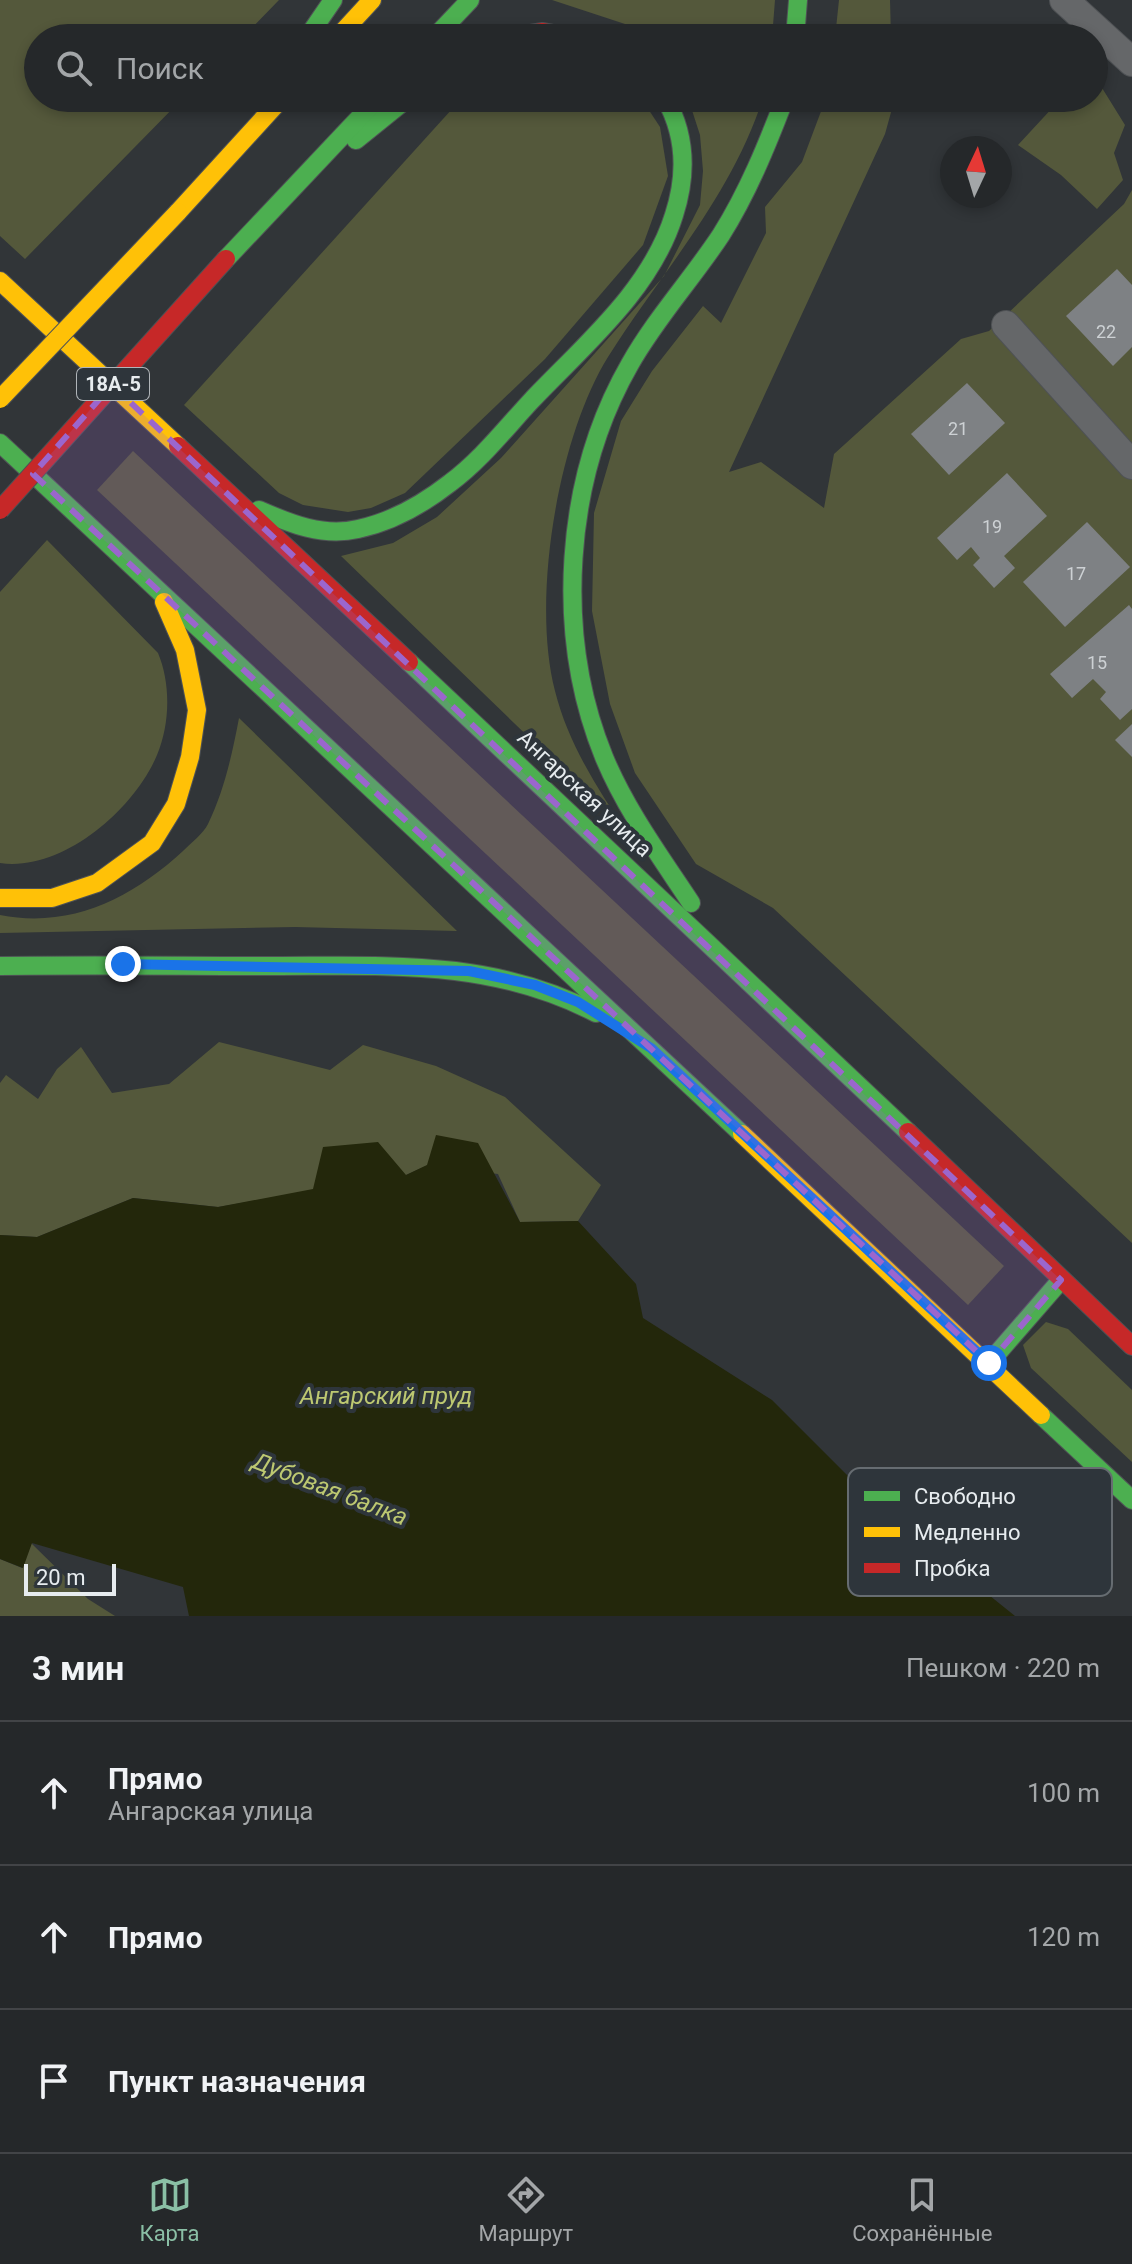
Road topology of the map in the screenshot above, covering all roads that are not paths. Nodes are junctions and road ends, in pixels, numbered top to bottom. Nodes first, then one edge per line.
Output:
1 (333, 0) edge
2 (372, 0) edge
3 (470, 0) edge
4 (798, 0) edge
5 (1064, 0) edge
6 (317, 24) edge
7 (350, 24) edge
8 (447, 24) edge
9 (796, 24) edge
10 (1090, 24) edge
11 (1108, 40) edge
12 (1132, 62) edge
13 (253, 112) edge
14 (269, 112) edge
15 (365, 112) edge
16 (392, 112) edge
17 (673, 112) edge
18 (780, 112) edge
19 (178, 212) junction
20 (226, 259) junction
21 (0, 281) edge
22 (1006, 325) dead end
23 (0, 399) edge
24 (0, 443) edge
25 (1132, 465) edge
26 (221, 486) junction
27 (0, 510) edge
28 (159, 591) junction
29 (0, 898) edge
30 (728, 959) junction
31 (0, 966) edge
32 (651, 1048) junction
33 (1061, 1280) junction
34 (1132, 1346) edge
35 (989, 1363) junction
36 (1099, 1468) edge
37 (1112, 1481) edge
38 (1132, 1500) edge

1 - 6 main road
2 - 7 main road
3 - 8 main road
4 - 9 main road
5 - 10 street
11 - 12 street
13 - 19 main road
14 - 19 main road
15 - 20 main road, 18А-5
16 - 20 main road
17 - 26 main road
18 - 30 main road
19 - 23 main road, bridge
20 - 27 main road, 18А-5, bridge
21 - 26 main road, Ангарская улица
22 - 25 street
24 - 28 main road
26 - 30 main road, Ангарская улица
28 - 29 main road
28 - 32 main road
30 - 33 main road, Ангарская улица
31 - 32 main road
32 - 35 main road
33 - 34 main road, Ангарская улица
33 - 35 main road
35 - 36 main road
37 - 38 main road

